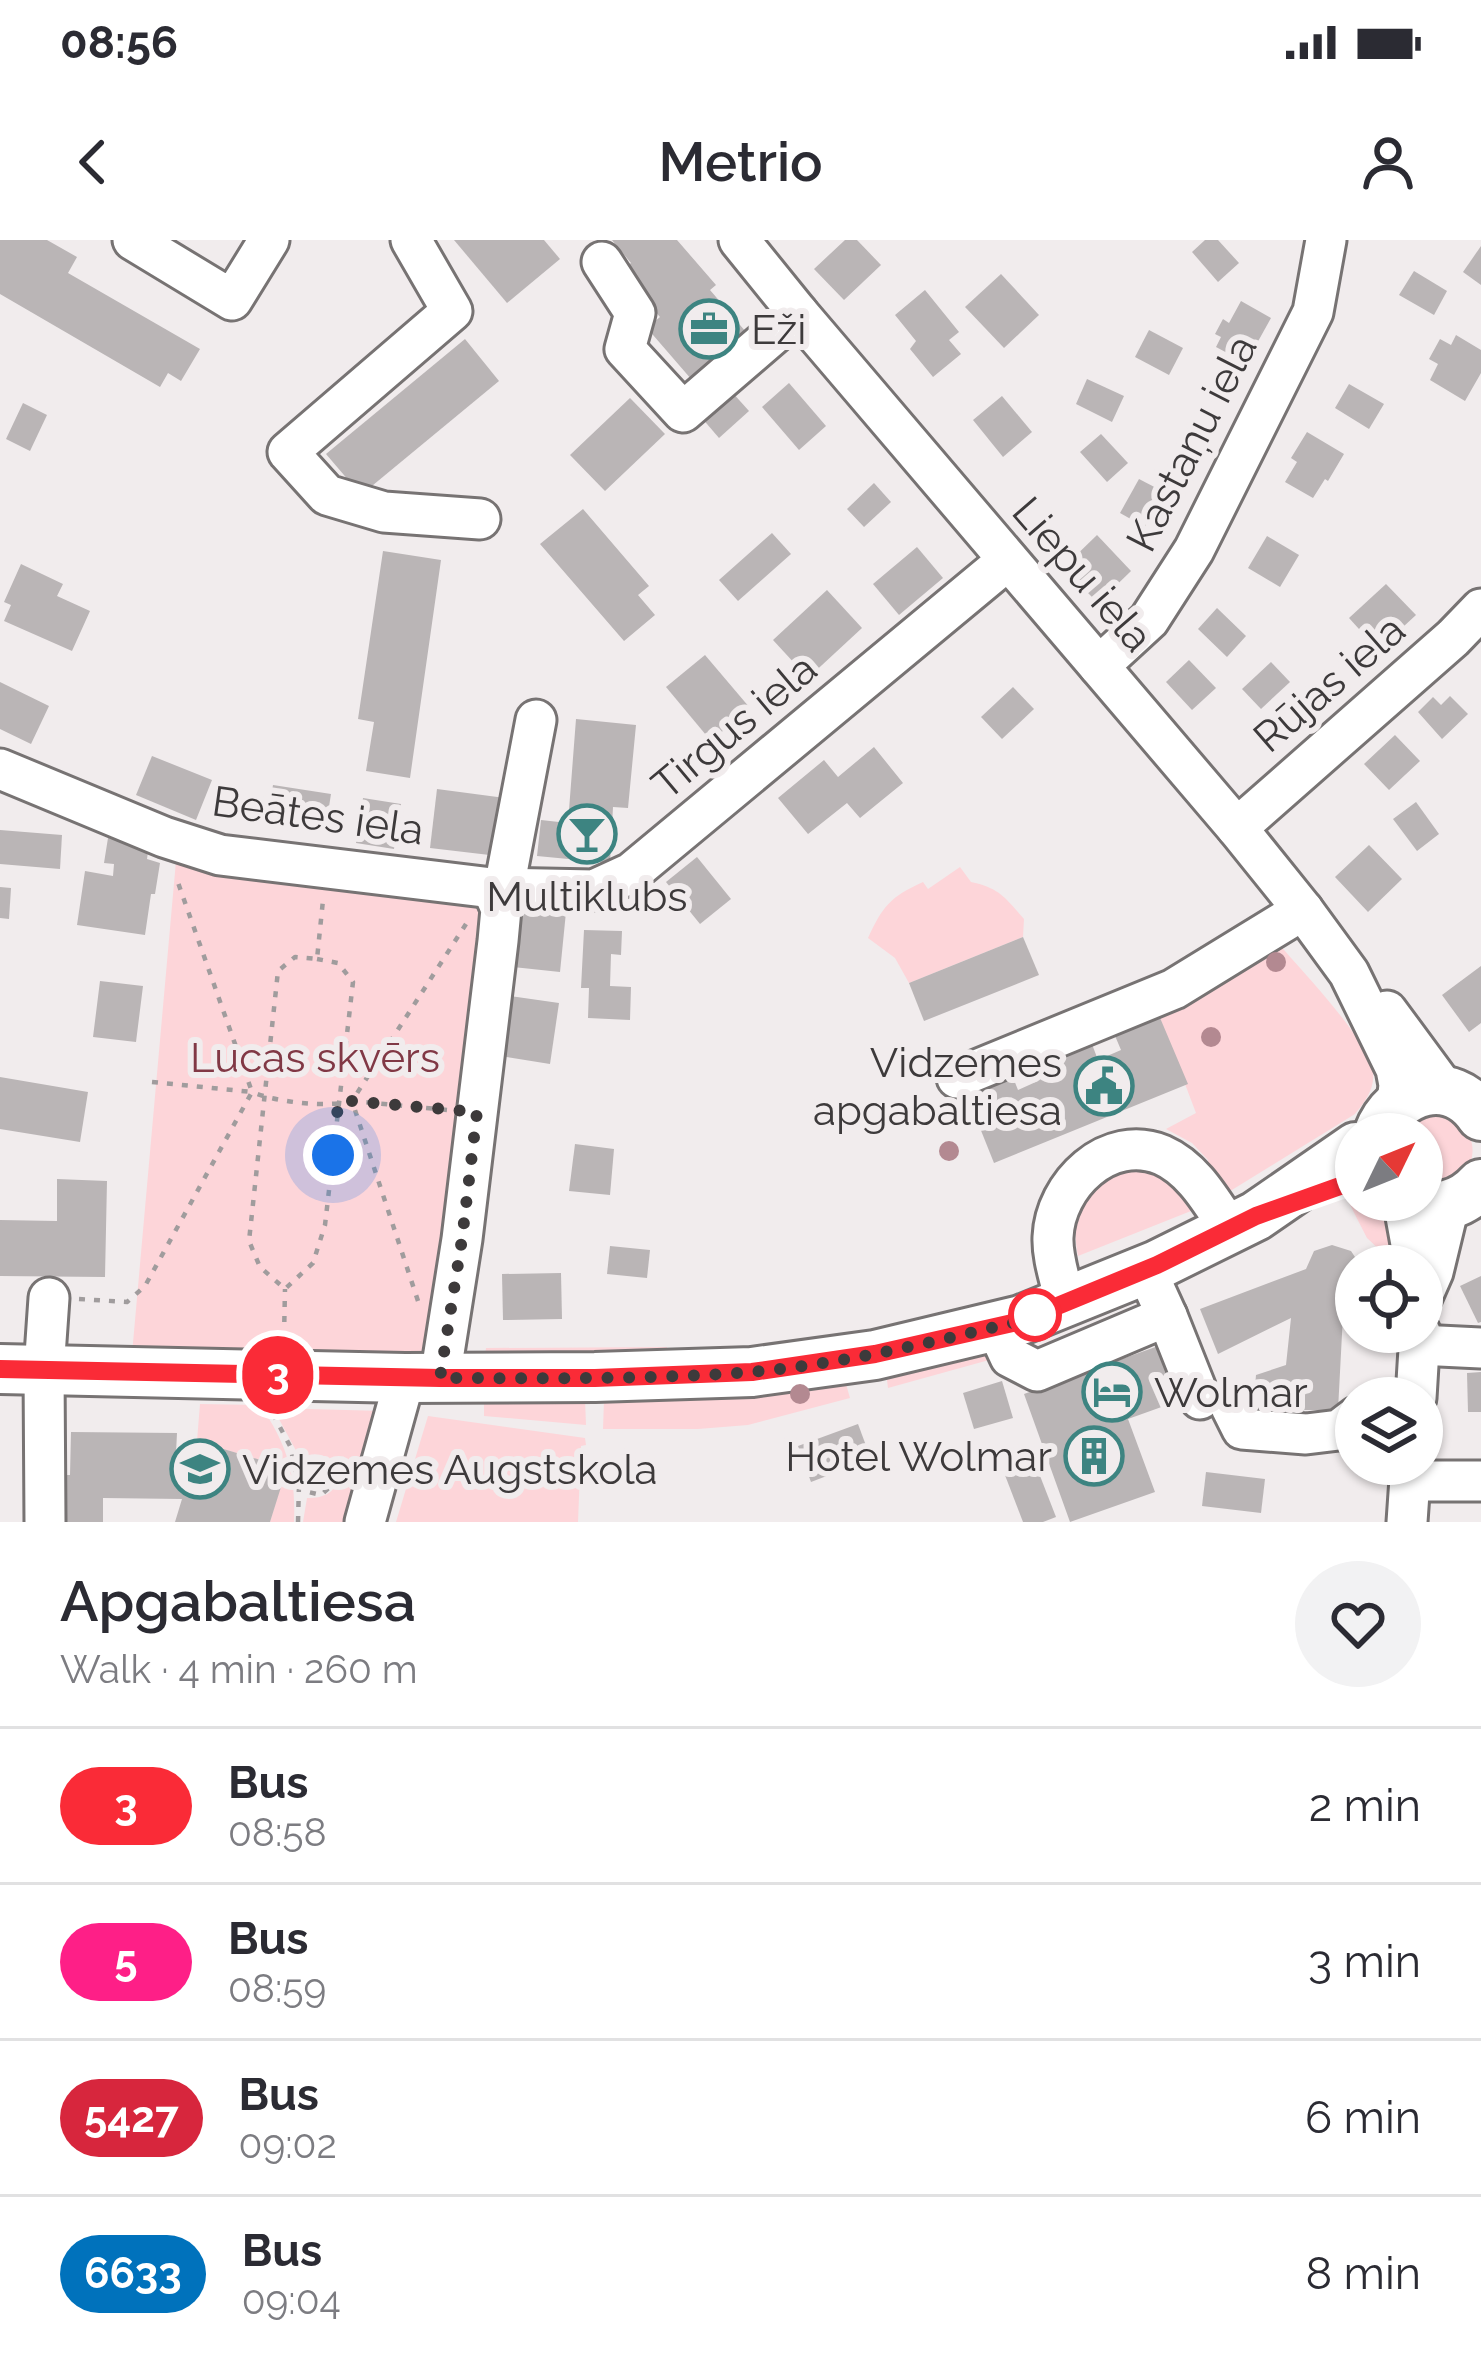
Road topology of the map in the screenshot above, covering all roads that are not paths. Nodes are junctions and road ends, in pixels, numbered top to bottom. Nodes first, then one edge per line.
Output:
1 (134, 240) edge
2 (268, 240) edge
3 (411, 240) edge
4 (739, 240) edge
5 (1326, 240) edge
6 (602, 262) dead end
7 (798, 313) junction
8 (480, 519) dead end
9 (1008, 560) junction
10 (1481, 609) edge
11 (1099, 666) junction
12 (536, 720) dead end
13 (0, 769) edge
14 (1237, 828) junction
15 (498, 888) junction
16 (1303, 910) junction
17 (1349, 973) junction
18 (957, 1078) dead end
19 (1465, 1096) edge
20 (1390, 1113) edge
21 (1394, 1113) edge
22 (1335, 1161) edge
23 (1335, 1188) edge
24 (1447, 1200) edge
25 (1244, 1224) junction
26 (1424, 1245) edge
27 (1438, 1245) edge
28 (1145, 1270) junction
29 (50, 1298) road end
30 (1065, 1302) junction
31 (1167, 1316) junction
32 (996, 1327) junction
33 (1443, 1342) edge
34 (1481, 1348) edge
35 (22, 1370) edge
36 (423, 1378) junction
37 (1335, 1430) edge
38 (1443, 1476) edge
39 (1481, 1481) edge
40 (1410, 1485) edge
41 (45, 1522) edge
42 (365, 1522) edge
43 (1407, 1522) edge

1 - 2 street
3 - 8 street
4 - 7 street, Liepu iela
5 - 11 street, Kastaņu iela
6 - 7 street
7 - 9 street, Liepu iela
9 - 11 street, Liepu iela
9 - 15 street, Tirgus iela
10 - 14 street, Rūjas iela
11 - 14 street, Liepu iela
12 - 15 street
13 - 15 street, Beātes iela
14 - 16 street, Liepu iela
15 - 36 street
16 - 17 street, Liepu iela
16 - 18 street
17 - 19 street, Liepu iela
17 - 20 street, Liepu iela
19 - 21 main road
22 - 25 main road
23 - 25 main road
24 - 26 street
24 - 27 street
25 - 28 main road
25 - 30 street
28 - 30 main road
28 - 31 street
29 - 35 street
30 - 32 main road
31 - 32 street
31 - 37 street
32 - 36 main road
33 - 34 street
35 - 36 main road
35 - 41 street
36 - 42 street
38 - 39 street
40 - 43 street

